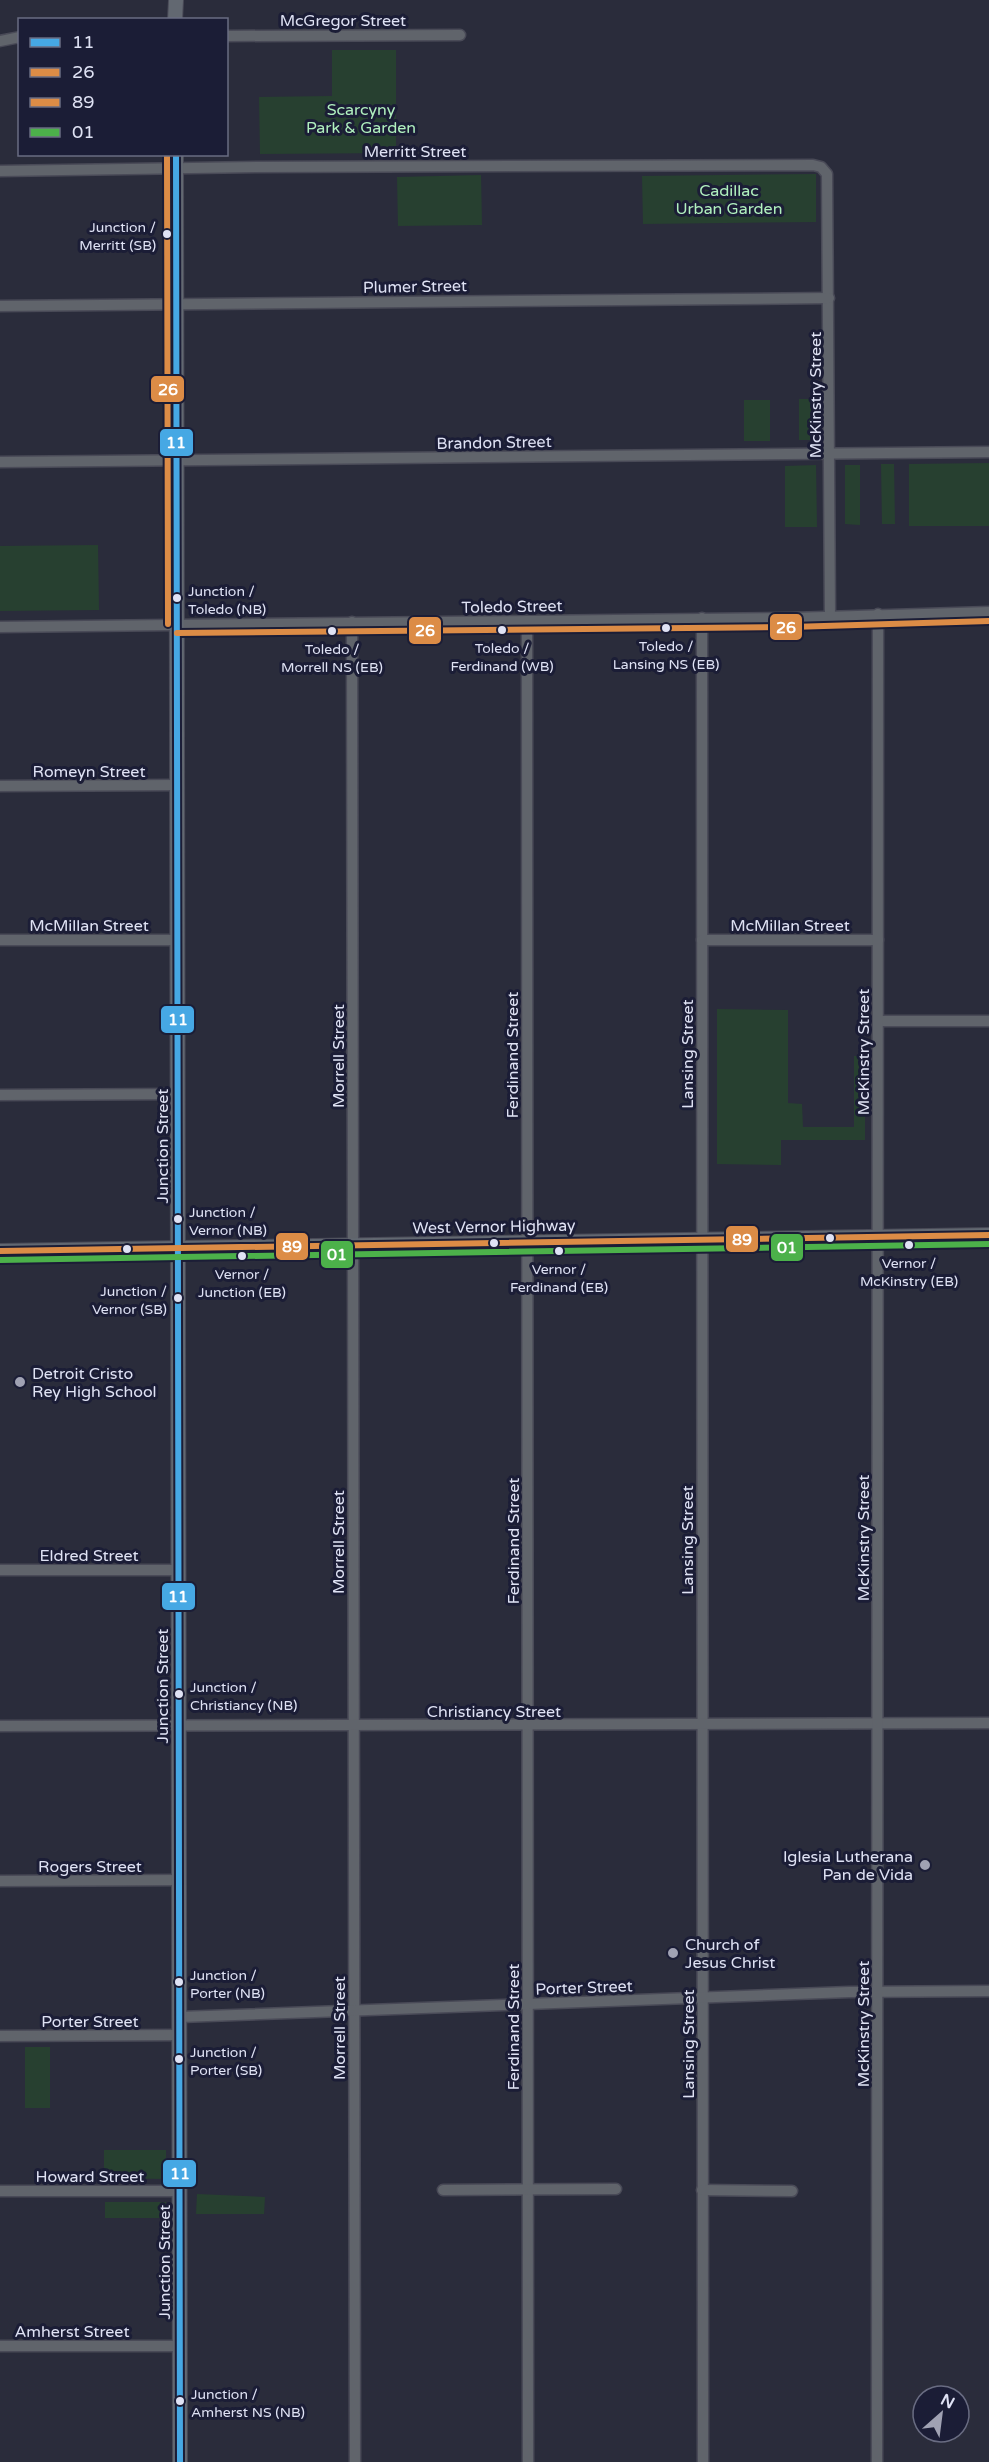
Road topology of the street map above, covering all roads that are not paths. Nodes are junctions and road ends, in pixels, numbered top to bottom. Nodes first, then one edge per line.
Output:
1 (176, 0) edge
2 (175, 18) edge
3 (460, 35) dead end
4 (228, 36) edge
5 (18, 37) edge
6 (0, 41) edge
7 (176, 161) edge
8 (0, 171) edge
9 (827, 174) joint
10 (830, 298) junction
11 (176, 304) junction
12 (0, 306) edge
13 (989, 452) edge
14 (830, 453) junction
15 (176, 460) junction
16 (0, 462) edge
17 (989, 612) edge
18 (878, 614) junction
19 (830, 616) junction
20 (702, 618) junction
21 (527, 621) junction
22 (352, 622) junction
23 (177, 624) junction
24 (0, 627) edge
25 (177, 785) junction
26 (0, 786) edge
27 (0, 940) edge
28 (177, 940) junction
29 (702, 940) junction
30 (878, 940) junction
31 (878, 1021) junction
32 (989, 1021) edge
33 (178, 1094) junction
34 (0, 1095) edge
35 (989, 1235) edge
36 (878, 1237) junction
37 (702, 1239) junction
38 (528, 1242) junction
39 (353, 1245) junction
40 (178, 1248) junction
41 (0, 1251) edge
42 (0, 1570) edge
43 (179, 1570) junction
44 (878, 1724) junction
45 (989, 1724) edge
46 (179, 1725) junction
47 (703, 1725) junction
48 (0, 1726) edge
49 (354, 1726) junction
50 (528, 1726) junction
51 (179, 1880) junction
52 (0, 1881) edge
53 (989, 1991) edge
54 (878, 1992) junction
55 (703, 1997) junction
56 (528, 2004) junction
57 (354, 2010) junction
58 (180, 2017) junction
59 (180, 2035) junction
60 (0, 2036) edge
61 (528, 2189) junction
62 (616, 2189) dead end
63 (443, 2190) dead end
64 (702, 2190) junction
65 (0, 2191) edge
66 (180, 2191) junction
67 (792, 2191) dead end
68 (0, 2346) edge
69 (180, 2346) junction
70 (180, 2462) edge
71 (355, 2462) edge
72 (528, 2462) edge
73 (703, 2462) edge
74 (877, 2462) edge

1 - 2 street
3 - 4 street, McGregor Street
5 - 6 street
7 - 8 street, Merritt Street
7 - 9 street, Merritt Street
7 - 11 street, Junction Street
9 - 10 street, McKinstry Street
10 - 11 street, Plumer Street
10 - 14 street, McKinstry Street
11 - 12 street, Plumer Street
11 - 15 street, Junction Street
13 - 14 street, Brandon Street
14 - 15 street, Brandon Street
14 - 19 street, McKinstry Street
15 - 16 street, Brandon Street
15 - 23 street, Junction Street
17 - 18 street, Toledo Street
18 - 19 street, Toledo Street
18 - 30 street, McKinstry Street
19 - 20 street, Toledo Street
20 - 21 street, Toledo Street
20 - 29 street, Lansing Street
21 - 22 street, Toledo Street
21 - 38 street, Ferdinand Street
22 - 23 street, Toledo Street
22 - 39 street, Morrell Street
23 - 24 street, Toledo Street
23 - 25 street, Junction Street
25 - 26 street, Romeyn Street
25 - 28 street, Junction Street
27 - 28 street, McMillan Street
28 - 33 street, Junction Street
29 - 30 street, McMillan Street
29 - 37 street, Lansing Street
30 - 31 street, McKinstry Street
31 - 32 street
31 - 36 street, McKinstry Street
33 - 34 street
33 - 40 street, Junction Street
35 - 36 street, West Vernor Highway
36 - 37 street, West Vernor Highway
36 - 44 street, McKinstry Street
37 - 38 street, West Vernor Highway
37 - 47 street, Lansing Street
38 - 39 street, West Vernor Highway
38 - 50 street, Ferdinand Street
39 - 40 street, West Vernor Highway
39 - 49 street, Morrell Street
40 - 41 street, West Vernor Highway
40 - 43 street, Junction Street
42 - 43 street, Eldred Street
43 - 46 street, Junction Street
44 - 45 street, Christiancy Street
44 - 47 street, Christiancy Street
44 - 54 street, McKinstry Street
46 - 48 street, Christiancy Street
46 - 49 street, Christiancy Street
46 - 51 street, Junction Street
47 - 50 street, Christiancy Street
47 - 55 street, Lansing Street
49 - 50 street, Christiancy Street
49 - 57 street, Morrell Street
50 - 56 street, Ferdinand Street
51 - 52 street, Rogers Street
51 - 58 street, Junction Street
53 - 54 street, Porter Street
54 - 55 street, Porter Street
54 - 74 street, McKinstry Street
55 - 56 street, Porter Street
55 - 64 street, Lansing Street
56 - 57 street, Porter Street
56 - 61 street, Ferdinand Street
57 - 58 street, Porter Street
57 - 71 street, Morrell Street
58 - 59 street, Junction Street
59 - 60 street, Porter Street
59 - 66 street, Junction Street
61 - 62 street
61 - 63 street
61 - 72 street, Ferdinand Street
64 - 67 street
64 - 73 street, Lansing Street
65 - 66 street, Howard Street
66 - 69 street, Junction Street
68 - 69 street, Amherst Street
69 - 70 street, Junction Street

